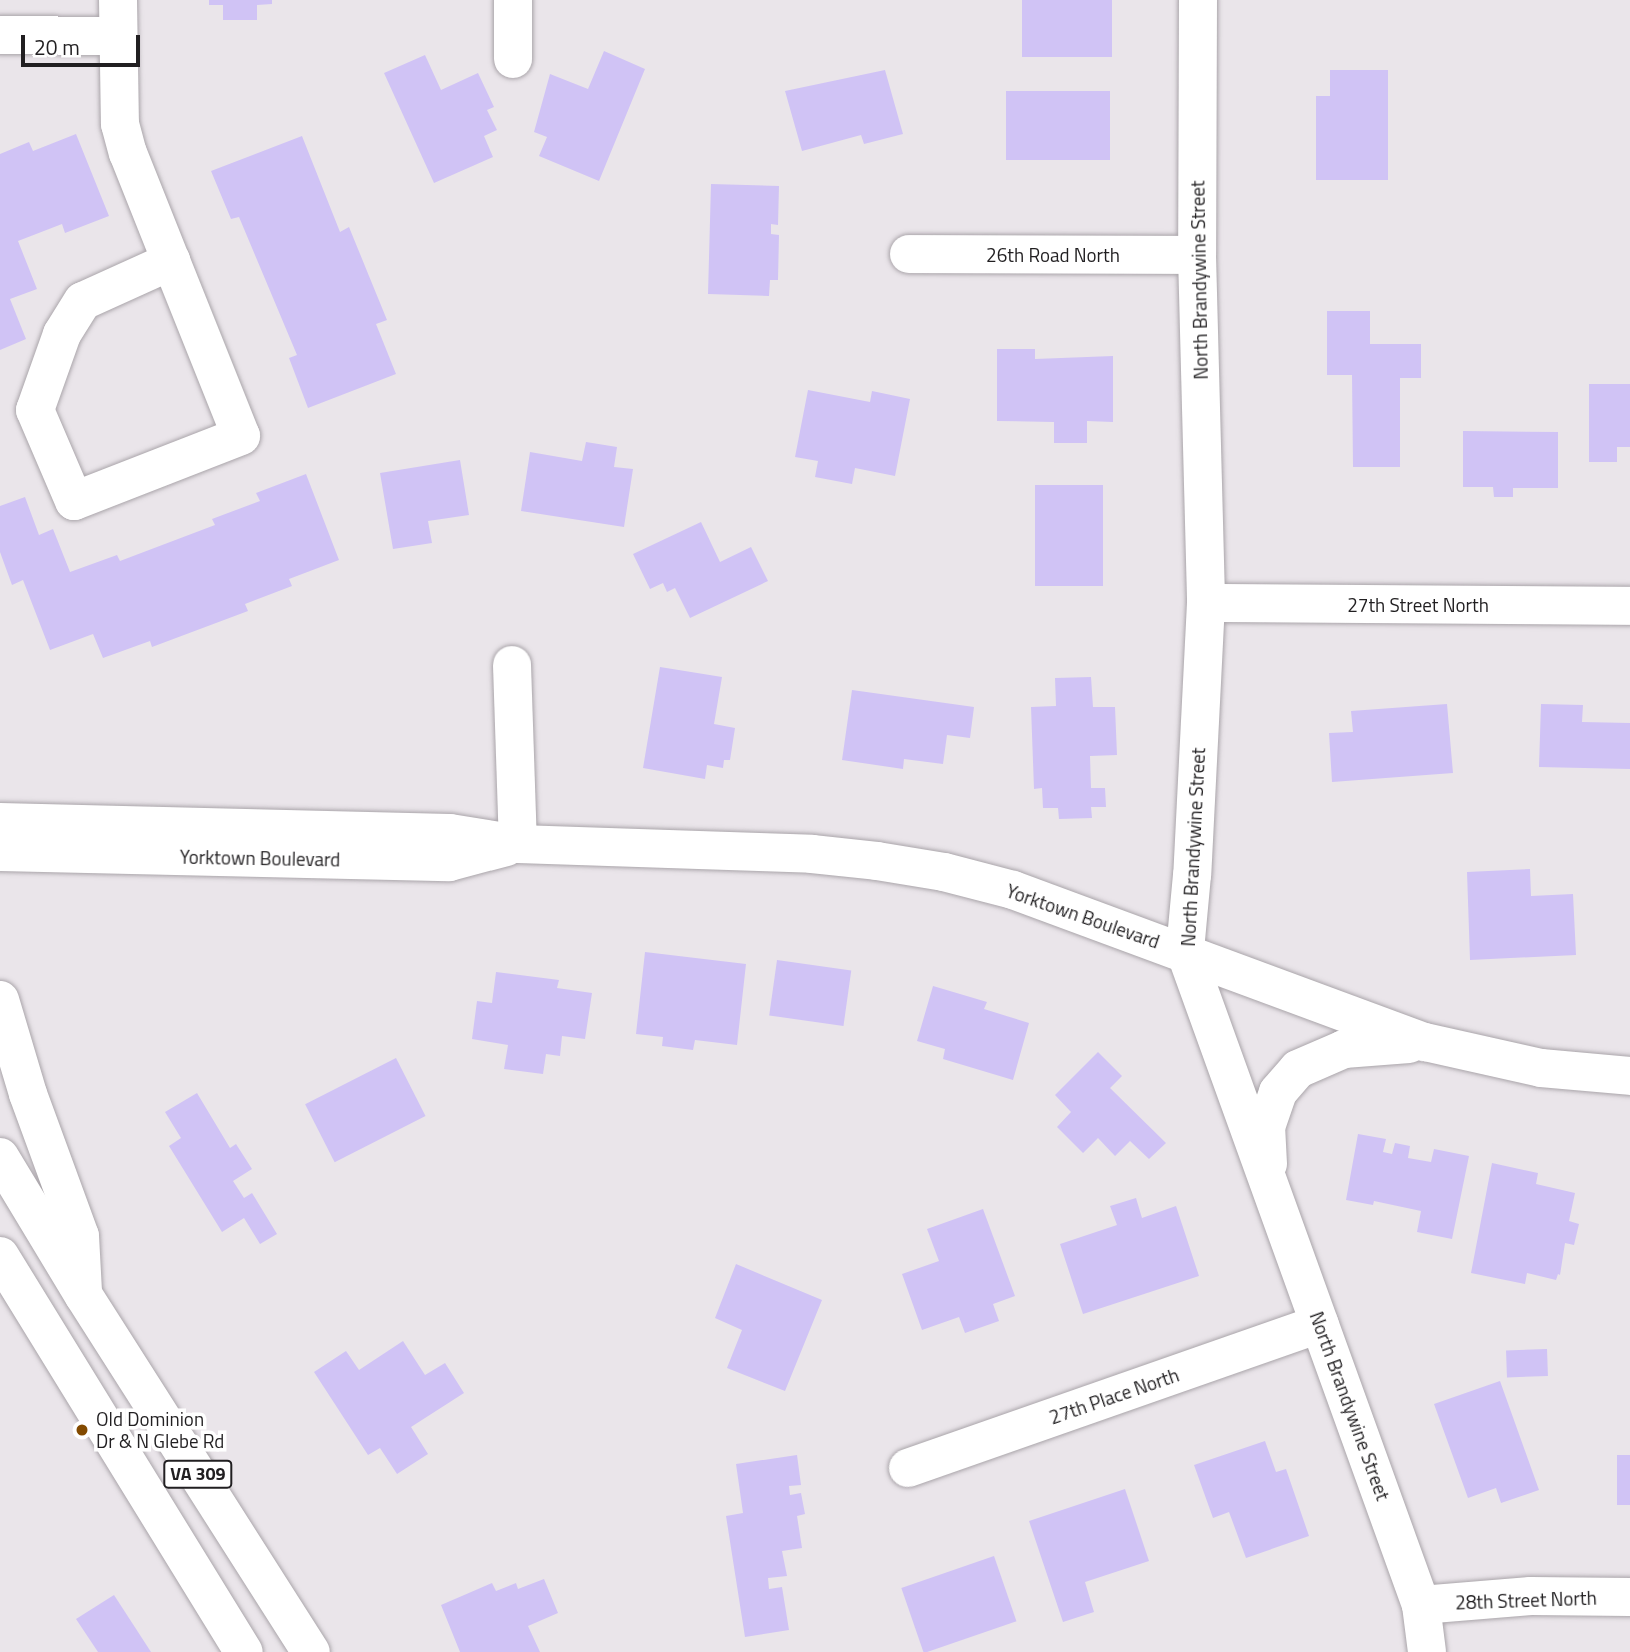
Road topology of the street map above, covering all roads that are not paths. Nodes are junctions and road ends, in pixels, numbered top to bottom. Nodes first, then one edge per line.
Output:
1 (513, 0) edge
2 (1198, 0) edge
3 (118, 18) edge
4 (0, 35) edge
5 (513, 59) dead end
6 (909, 254) dead end
7 (1196, 255) junction
8 (171, 261) junction
9 (1206, 603) junction
10 (1630, 606) edge
11 (512, 665) dead end
12 (0, 822) edge
13 (518, 844) junction
14 (0, 852) edge
15 (1185, 951) junction
16 (0, 1000) edge
17 (1425, 1042) junction
18 (1630, 1076) edge
19 (0, 1157) edge
20 (1269, 1184) junction
21 (0, 1256) edge
22 (84, 1296) junction
23 (1320, 1324) junction
24 (908, 1468) dead end
25 (1630, 1597) edge
26 (1421, 1605) junction
27 (244, 1652) edge
28 (311, 1652) edge
29 (1427, 1652) edge

1 - 5 street
2 - 7 street, North Brandywine Street
3 - 4 street
3 - 8 street
6 - 7 street, 26th Road North
7 - 9 street, North Brandywine Street
8 - 8 street
9 - 10 street, 27th Street North
9 - 15 street, North Brandywine Street
11 - 13 street
12 - 13 street, Yorktown Boulevard
13 - 14 street, Yorktown Boulevard
13 - 15 street, Yorktown Boulevard
15 - 17 street, Yorktown Boulevard
15 - 20 street, North Brandywine Street
16 - 22 street
17 - 18 street, Yorktown Boulevard
17 - 20 street
19 - 22 street, VA 309
20 - 23 street, North Brandywine Street
21 - 27 street, VA 309
22 - 28 street, VA 309
23 - 24 street, 27th Place North
23 - 26 street, North Brandywine Street
25 - 26 street, 28th Street North
26 - 29 street, North Brandywine Street

